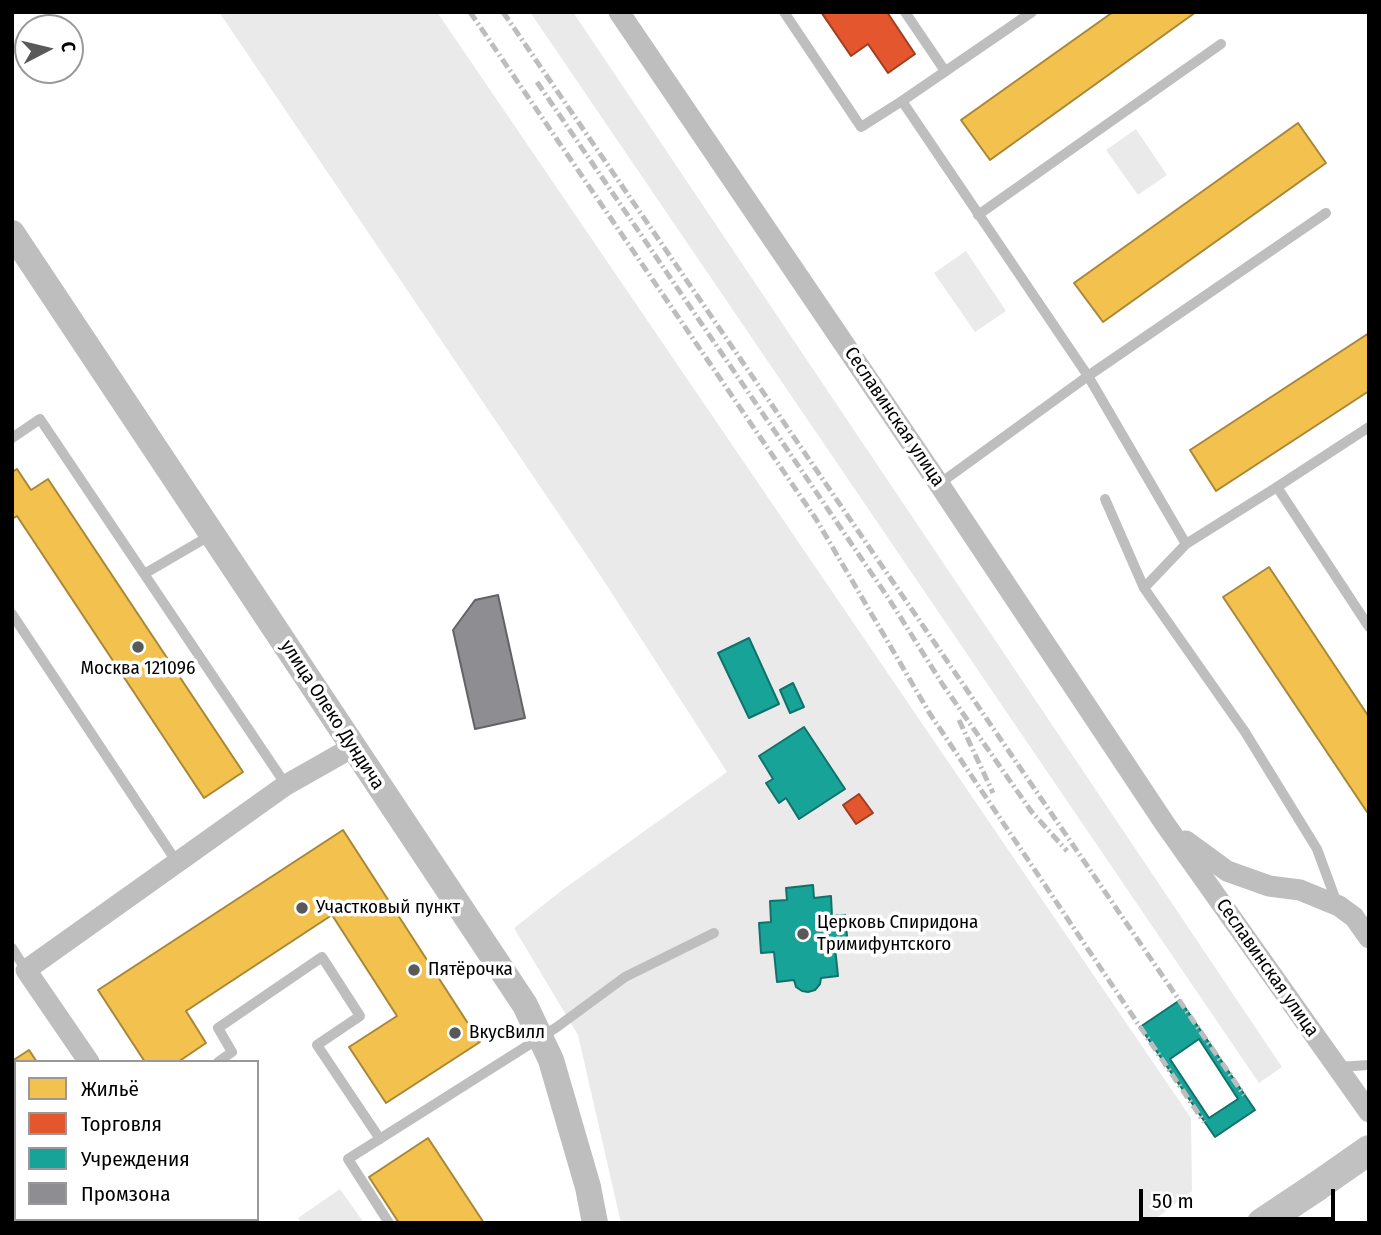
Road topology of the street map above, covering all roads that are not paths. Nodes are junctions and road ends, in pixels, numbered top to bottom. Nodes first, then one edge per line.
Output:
1 (619, 12) edge
2 (785, 12) edge
3 (905, 12) edge
4 (1032, 12) edge
5 (1221, 44) dead end
6 (945, 71) junction
7 (902, 101) junction
8 (1326, 213) dead end
9 (978, 215) junction
10 (12, 233) edge
11 (1088, 376) junction
12 (1369, 427) edge
13 (12, 438) edge
14 (939, 484) junction
15 (1277, 487) junction
16 (1105, 499) dead end
17 (213, 534) junction
18 (1186, 544) junction
19 (144, 574) junction
20 (1144, 588) junction
21 (12, 614) edge
22 (1368, 624) edge
23 (353, 747) junction
24 (286, 785) junction
25 (1166, 824) junction
26 (178, 864) junction
27 (1339, 906) junction
28 (714, 933) dead end
29 (1369, 937) edge
30 (12, 948) edge
31 (26, 970) junction
32 (541, 1037) junction
33 (88, 1060) edge
34 (221, 1060) edge
35 (1369, 1065) edge
36 (1337, 1067) junction
37 (1369, 1112) edge
38 (380, 1139) junction
39 (1369, 1150) edge
40 (389, 1223) edge
41 (595, 1223) edge
42 (1262, 1223) edge

1 - 14 street, Сеславинская улица
2 - 7 lane
3 - 6 lane
4 - 6 lane
5 - 9 lane
6 - 7 lane
7 - 9 lane
8 - 11 lane
9 - 11 lane
10 - 17 street, улица Олеко Дундича
11 - 14 lane
11 - 18 lane
12 - 15 lane
13 - 19 lane
14 - 25 street, Сеславинская улица
15 - 18 lane
15 - 22 lane
16 - 20 lane
17 - 19 lane
17 - 23 street, улица Олеко Дундича
18 - 20 lane
19 - 24 lane
20 - 27 lane
21 - 26 lane
23 - 24 street
23 - 32 street, улица Олеко Дундича
24 - 26 street
25 - 27 street, Сеславинская улица
25 - 36 street, Сеславинская улица
26 - 31 street
27 - 29 street, Сеславинская улица
28 - 32 lane
30 - 31 lane
31 - 33 street
32 - 38 lane
32 - 41 street, улица Олеко Дундича
34 - 38 lane
35 - 36 lane
36 - 37 street, Сеславинская улица
38 - 40 lane
39 - 42 main road, bridge

